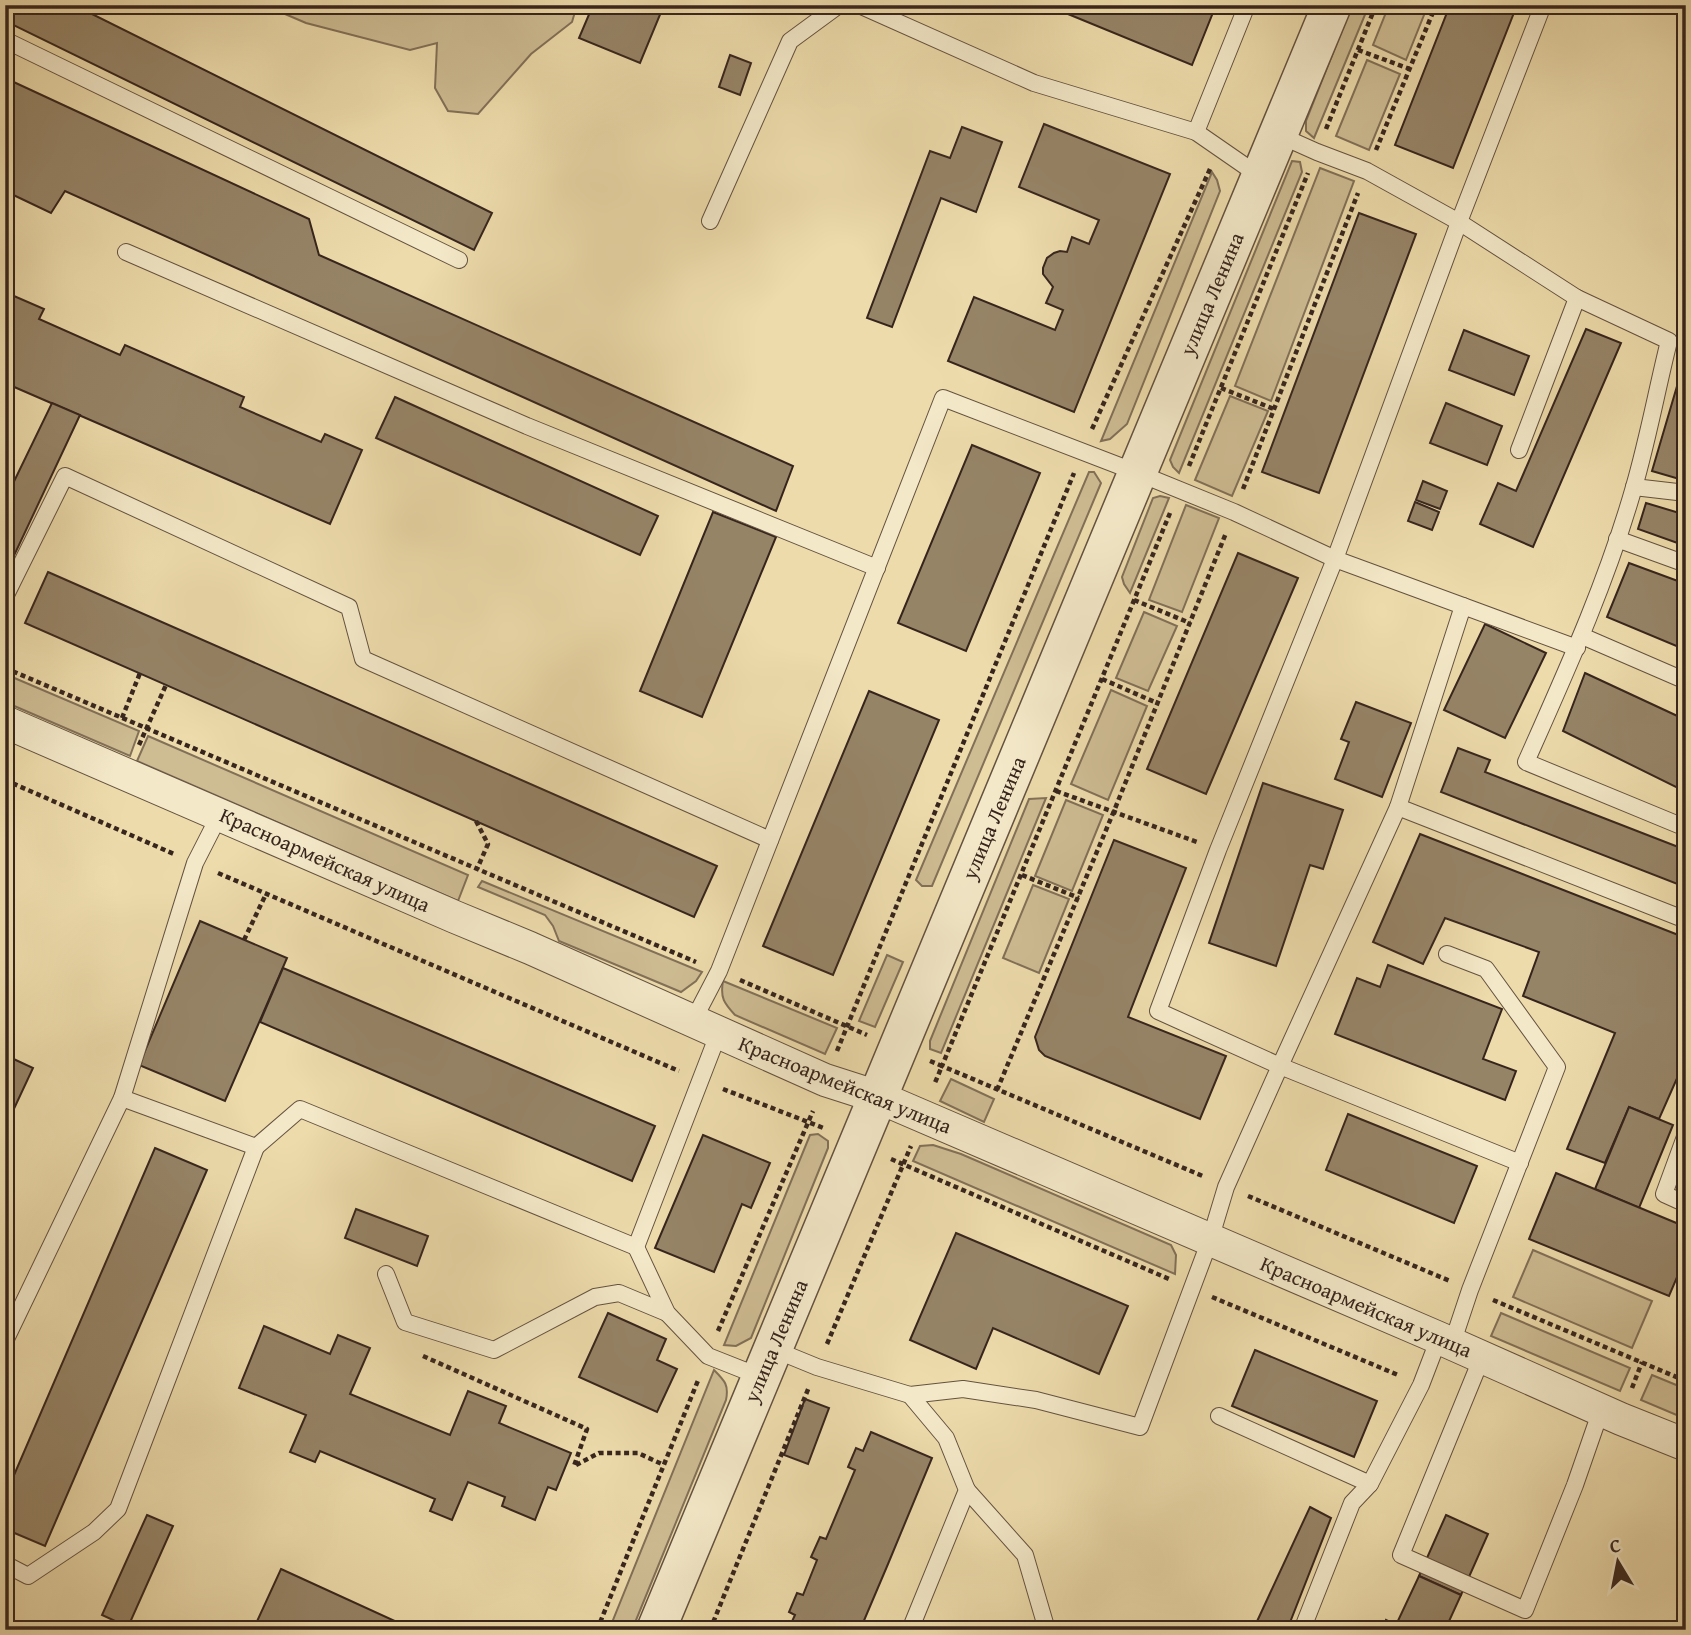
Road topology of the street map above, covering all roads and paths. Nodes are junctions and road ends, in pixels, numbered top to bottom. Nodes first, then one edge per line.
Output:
1 (839, 5) edge
2 (859, 5) edge
3 (1247, 5) edge
4 (1332, 5) edge
5 (1376, 5) edge
6 (1437, 5) edge
7 (1543, 5) edge
8 (5, 40) edge
9 (1358, 50) junction
10 (1409, 69) junction
11 (1196, 132) junction
12 (1279, 135) junction
13 (1219, 149) junction
14 (1317, 152) junction
15 (1367, 171) junction
16 (1261, 177) junction
17 (710, 221) dead end
18 (1459, 222) junction
19 (126, 252) dead end
20 (459, 260) dead end
21 (1577, 298) junction
22 (1221, 388) junction
23 (1274, 409) junction
24 (1518, 450) dead end
25 (1082, 452) junction
26 (1138, 473) junction
27 (1634, 487) junction
28 (1180, 491) junction
29 (1686, 493) edge
30 (1234, 512) junction
31 (1617, 539) junction
32 (1335, 559) junction
33 (1686, 564) edge
34 (877, 568) junction
35 (5, 597) edge
36 (1134, 600) junction
37 (1464, 606) junction
38 (1190, 623) junction
39 (1579, 642) junction
40 (5, 667) edge
41 (140, 673) dead end
42 (1102, 679) junction
43 (1686, 681) edge
44 (166, 685) dead end
45 (1157, 703) junction
46 (122, 718) junction
47 (5, 722) edge
48 (146, 728) junction
49 (126, 774) junction
50 (1056, 790) junction
51 (1398, 807) junction
52 (1114, 811) junction
53 (220, 814) junction
54 (476, 821) dead end
55 (1686, 828) edge
56 (770, 840) junction
57 (1217, 850) junction
58 (477, 869) junction
59 (1021, 875) junction
60 (266, 894) dead end
61 (1079, 898) junction
62 (1686, 920) edge
63 (244, 940) dead end
64 (1447, 954) dead end
65 (719, 971) junction
66 (848, 1026) junction
67 (706, 1027) junction
68 (898, 1049) junction
69 (942, 1066) junction
70 (1280, 1066) junction
71 (825, 1080) junction
72 (997, 1090) junction
73 (878, 1097) junction
74 (122, 1098) junction
75 (923, 1116) junction
76 (1686, 1134) edge
77 (256, 1147) junction
78 (1520, 1163) junction
79 (1226, 1186) junction
80 (1686, 1204) edge
81 (1210, 1240) junction
82 (636, 1247) junction
83 (386, 1274) dead end
84 (1470, 1290) junction
85 (667, 1313) junction
86 (5, 1341) edge
87 (1445, 1341) junction
88 (415, 1353) dead end
89 (708, 1356) junction
90 (1482, 1357) junction
91 (767, 1363) junction
92 (1686, 1381) edge
93 (910, 1395) junction
94 (1601, 1410) junction
95 (1219, 1416) dead end
96 (1686, 1445) edge
97 (663, 1465) junction
98 (1370, 1483) junction
99 (967, 1490) junction
100 (5, 1564) edge
101 (597, 1630) edge
102 (656, 1630) edge
103 (910, 1630) edge
104 (1047, 1630) edge
105 (1302, 1630) edge

1 - 17 lane
2 - 11 lane
3 - 11 lane
4 - 12 street, улица Ленина
5 - 9 path
6 - 10 path
7 - 18 lane
8 - 20 lane
9 - 10 path
9 - 14 path
10 - 15 path
11 - 13 lane
12 - 14 lane
12 - 16 street, улица Ленина
13 - 16 lane
13 - 25 path
14 - 15 lane
14 - 22 path
15 - 18 lane
15 - 23 path
16 - 26 street, улица Ленина
18 - 21 lane
18 - 32 lane
19 - 34 lane
21 - 24 lane
21 - 27 lane
22 - 23 path
22 - 28 path
23 - 30 path
25 - 26 lane
25 - 34 lane
25 - 66 path
26 - 28 lane
26 - 68 street, улица Ленина
27 - 29 lane
27 - 31 lane
28 - 30 lane
28 - 36 path
30 - 32 lane
30 - 38 path
31 - 33 lane
31 - 39 lane
32 - 37 lane
32 - 57 lane
34 - 56 lane
35 - 56 lane
36 - 38 path
36 - 42 path
37 - 39 lane
37 - 51 lane
38 - 45 path
39 - 43 lane
39 - 55 lane
40 - 46 path
41 - 46 path
42 - 45 path
42 - 50 path
44 - 48 path
45 - 52 path
46 - 48 path
47 - 49 street, Красноармейская улица
48 - 49 path
48 - 58 path
49 - 53 street, Красноармейская улица
50 - 52 path
50 - 59 path
51 - 62 lane
51 - 70 lane
52 - 57 path
52 - 61 path
53 - 67 street, Красноармейская улица
53 - 74 lane
54 - 58 path
56 - 65 lane
57 - 70 lane
58 - 65 path
59 - 61 path
59 - 69 path
60 - 63 path
61 - 72 path
64 - 78 lane
65 - 66 path
65 - 67 lane
66 - 68 path
66 - 71 path
67 - 71 street, Красноармейская улица
67 - 82 lane
68 - 69 path
68 - 73 street, улица Ленина
69 - 72 path
69 - 75 path
70 - 78 lane
70 - 79 lane
71 - 73 street, Красноармейская улица
71 - 89 path
72 - 79 path
73 - 75 street, Красноармейская улица
73 - 91 street, улица Ленина
74 - 77 lane
74 - 86 lane
75 - 81 street, Красноармейская улица
76 - 80 lane
77 - 82 lane
77 - 100 lane
78 - 84 lane
79 - 81 lane
79 - 84 path
81 - 87 street, Красноармейская улица
81 - 93 lane
82 - 85 lane
83 - 85 lane
84 - 87 lane
84 - 92 path
85 - 89 lane
87 - 90 street, Красноармейская улица
87 - 98 lane
88 - 97 path
89 - 91 lane
89 - 97 path
90 - 94 street, Красноармейская улица
90 - 94 lane
91 - 93 lane
91 - 102 street, улица Ленина
93 - 99 lane
94 - 96 street, Красноармейская улица
95 - 98 lane
97 - 101 path
98 - 105 lane
99 - 103 lane
99 - 104 lane

